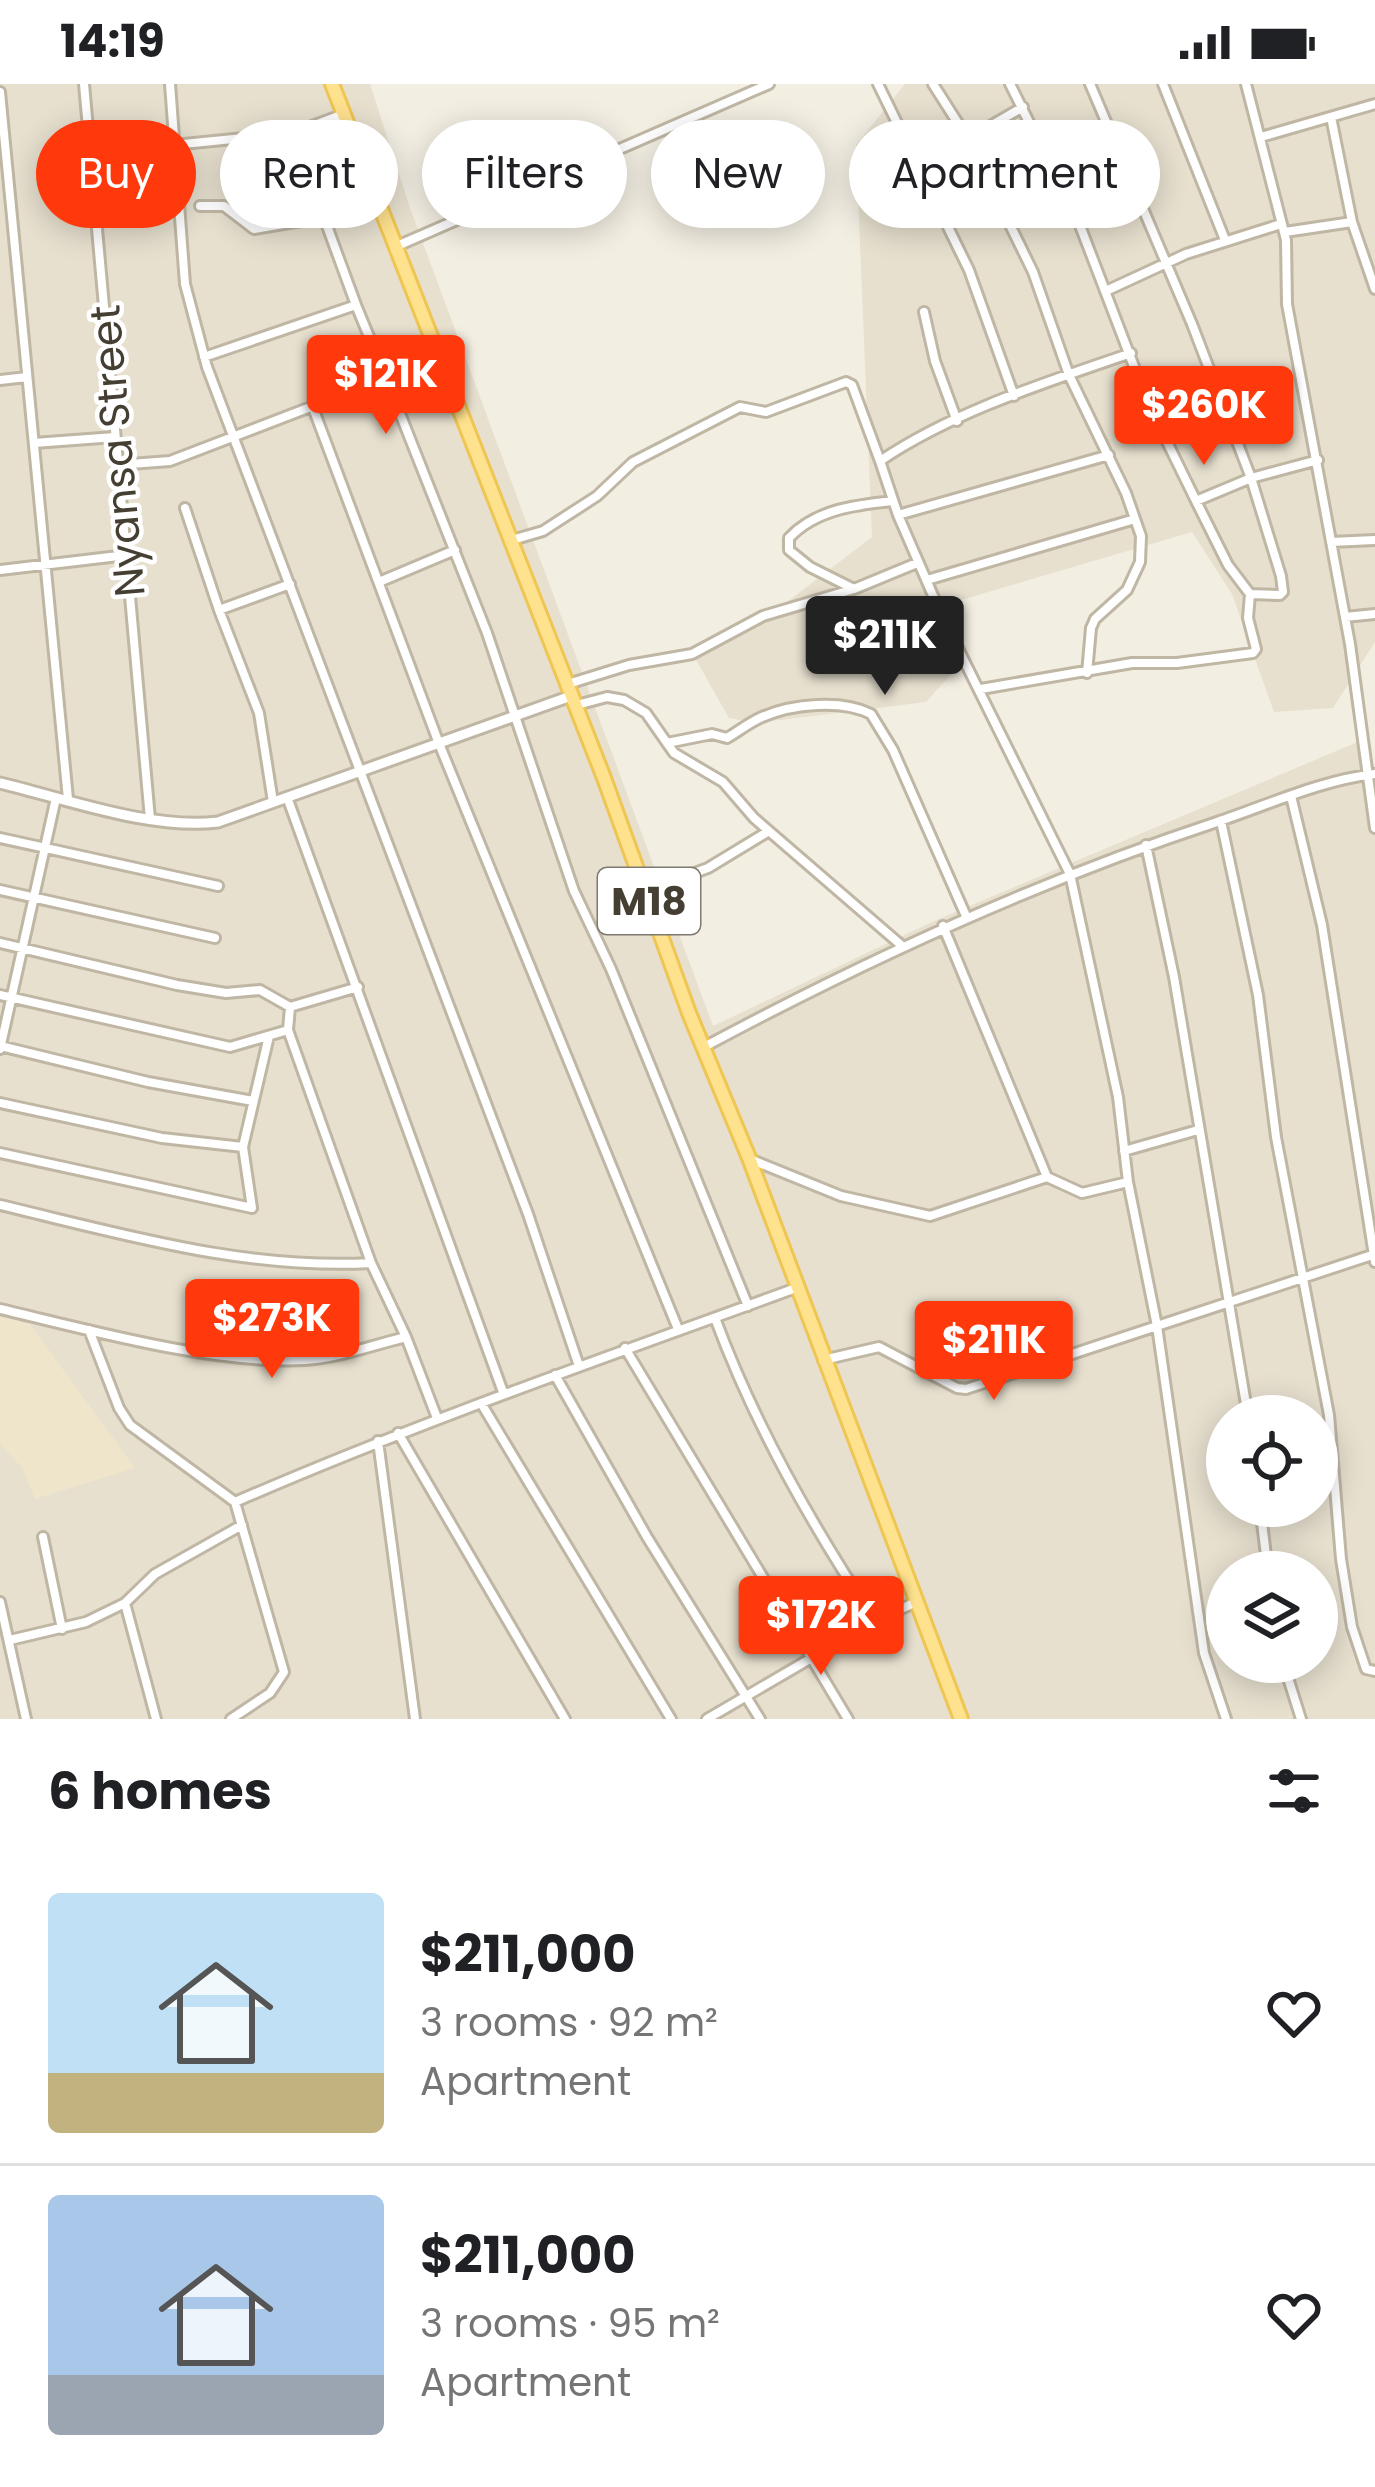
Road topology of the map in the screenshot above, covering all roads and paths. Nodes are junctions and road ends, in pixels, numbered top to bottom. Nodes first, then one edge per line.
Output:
1 (84, 84) edge
2 (170, 84) edge
3 (332, 84) edge
4 (769, 84) edge
5 (878, 84) edge
6 (933, 84) edge
7 (1010, 84) edge
8 (1090, 84) edge
9 (1163, 84) edge
10 (1246, 84) edge
11 (0, 92) edge
12 (1375, 104) edge
13 (1023, 107) junction
14 (344, 113) junction
15 (1331, 117) junction
16 (89, 120) edge
17 (172, 120) edge
18 (327, 120) edge
19 (956, 120) edge
20 (1001, 120) edge
21 (1262, 137) junction
22 (200, 206) dead end
23 (220, 206) edge
24 (1352, 222) junction
25 (99, 228) edge
26 (181, 228) edge
27 (329, 228) edge
28 (1011, 228) edge
29 (1283, 228) junction
30 (1225, 240) junction
31 (398, 246) junction
32 (1166, 263) junction
33 (1374, 284) edge
34 (1108, 290) junction
35 (356, 305) junction
36 (925, 312) dead end
37 (1132, 353) junction
38 (204, 356) junction
39 (1070, 375) junction
40 (27, 377) junction
41 (386, 378) junction
42 (0, 380) edge
43 (1014, 396) junction
44 (312, 405) junction
45 (957, 421) junction
46 (115, 437) junction
47 (236, 437) junction
48 (34, 442) junction
49 (1109, 455) junction
50 (1318, 460) junction
51 (880, 461) junction
52 (117, 464) junction
53 (1251, 478) junction
54 (893, 501) junction
55 (1196, 501) junction
56 (185, 508) dead end
57 (898, 515) junction
58 (1135, 519) junction
59 (1375, 540) edge
60 (509, 541) junction
61 (1331, 542) junction
62 (455, 550) junction
63 (127, 555) junction
64 (917, 563) junction
65 (45, 566) junction
66 (0, 570) edge
67 (927, 580) junction
68 (379, 582) junction
69 (290, 584) junction
70 (854, 589) junction
71 (1250, 594) junction
72 (219, 610) junction
73 (1375, 614) edge
74 (1345, 617) junction
75 (1087, 673) junction
76 (981, 689) junction
77 (570, 695) junction
78 (514, 714) junction
79 (438, 741) junction
80 (667, 743) junction
81 (359, 769) junction
82 (1370, 774) edge
83 (0, 783) edge
84 (1291, 796) junction
85 (287, 797) junction
86 (63, 798) junction
87 (273, 802) junction
88 (150, 819) junction
89 (1221, 820) junction
90 (1375, 828) edge
91 (770, 831) junction
92 (0, 838) edge
93 (1147, 845) junction
94 (46, 848) junction
95 (1070, 874) junction
96 (218, 886) dead end
97 (0, 890) edge
98 (646, 891) junction
99 (33, 898) junction
100 (966, 916) junction
101 (943, 926) junction
102 (214, 938) dead end
103 (0, 943) edge
104 (902, 946) junction
105 (21, 947) junction
106 (358, 987) junction
107 (5, 996) edge
108 (290, 1007) junction
109 (288, 1030) junction
110 (269, 1036) junction
111 (0, 1047) edge
112 (704, 1047) junction
113 (253, 1101) junction
114 (0, 1102) edge
115 (1198, 1130) junction
116 (243, 1147) junction
117 (1124, 1151) junction
118 (0, 1154) edge
119 (749, 1159) junction
120 (1047, 1177) junction
121 (1128, 1182) junction
122 (0, 1205) edge
123 (1374, 1256) edge
124 (371, 1263) junction
125 (1301, 1279) junction
126 (796, 1288) junction
127 (1230, 1303) junction
128 (748, 1306) junction
129 (0, 1309) edge
130 (715, 1318) junction
131 (1157, 1326) junction
132 (678, 1329) junction
133 (89, 1330) junction
134 (406, 1337) junction
135 (626, 1348) junction
136 (823, 1360) junction
137 (579, 1366) junction
138 (555, 1375) junction
139 (503, 1392) junction
140 (1245, 1395) edge
141 (482, 1403) junction
142 (437, 1418) junction
143 (398, 1433) junction
144 (378, 1441) junction
145 (236, 1502) junction
146 (242, 1525) junction
147 (43, 1537) dead end
148 (0, 1602) edge
149 (916, 1602) junction
150 (125, 1603) junction
151 (875, 1621) junction
152 (62, 1629) junction
153 (10, 1640) junction
154 (812, 1658) junction
155 (1375, 1671) edge
156 (1290, 1683) edge
157 (746, 1695) junction
158 (26, 1719) edge
159 (156, 1719) edge
160 (231, 1719) edge
161 (415, 1719) edge
162 (565, 1719) edge
163 (671, 1719) edge
164 (706, 1719) edge
165 (760, 1719) edge
166 (848, 1719) edge
167 (961, 1719) edge
168 (1226, 1719) edge
169 (1301, 1719) edge

1 - 16 street, Nyansa Street
2 - 17 street
3 - 14 main road, M18
4 - 31 street
5 - 43 street
6 - 19 street
7 - 13 street
8 - 32 street
9 - 30 street
10 - 21 street
11 - 40 street
12 - 15 street
13 - 20 street
13 - 34 street
14 - 18 street
14 - 31 main road, M18
15 - 21 street
15 - 24 street
21 - 29 street
22 - 23 street
24 - 29 street
24 - 33 street
25 - 46 street, Nyansa Street
26 - 38 street
27 - 35 street
28 - 39 street
29 - 30 street
29 - 50 street
30 - 32 street
31 - 60 main road, M18
32 - 34 street
32 - 53 street
34 - 37 street
35 - 38 street
35 - 41 street
36 - 45 street
37 - 39 street
37 - 55 street
38 - 47 street
39 - 43 street
39 - 49 street
40 - 42 street
40 - 48 street
41 - 44 street
41 - 62 street
43 - 45 street
44 - 47 street
44 - 68 street
45 - 51 street
46 - 48 street
46 - 52 street, Nyansa Street
47 - 52 street
47 - 69 street
48 - 65 street
49 - 57 street
49 - 58 street
50 - 53 street
50 - 61 street
51 - 54 street
51 - 60 street
52 - 63 street, Nyansa Street
53 - 55 street
53 - 71 street
54 - 57 street
54 - 70 street
55 - 71 street
56 - 72 street
57 - 64 street
58 - 67 street
58 - 75 street
59 - 61 street
60 - 77 main road, M18
61 - 74 street
62 - 68 street
62 - 78 street
63 - 65 street
63 - 88 street, Nyansa Street
64 - 67 street
64 - 70 street
65 - 66 street
65 - 86 street
67 - 76 street
68 - 79 street
69 - 72 street
69 - 81 street
70 - 77 street
71 - 75 street
72 - 87 street
73 - 74 street
74 - 82 street
75 - 76 street
76 - 95 street
77 - 78 street
77 - 80 street
77 - 98 main road, M18
78 - 79 street
78 - 128 street
79 - 81 street
79 - 132 street
80 - 91 street
80 - 100 street
81 - 85 street
81 - 137 street
82 - 84 street
82 - 90 street
83 - 86 street
84 - 89 street
84 - 123 street
85 - 87 street
85 - 106 street
86 - 88 street
86 - 94 street
87 - 88 street
89 - 93 street
89 - 125 street
91 - 98 street
91 - 104 street
92 - 94 street
93 - 95 street
93 - 115 street
94 - 96 street
94 - 99 street
95 - 100 street
95 - 117 street
97 - 99 street
98 - 112 main road, M18
99 - 102 street
99 - 105 street
100 - 101 street
101 - 104 street
101 - 120 street
103 - 105 street
104 - 112 street
105 - 107 street
105 - 108 street
106 - 108 street
106 - 139 street
107 - 110 street
107 - 111 street
108 - 109 street
109 - 110 street
109 - 124 street
110 - 113 street
111 - 113 street
112 - 119 main road, M18
113 - 116 street
114 - 116 street
115 - 117 street
115 - 127 street
116 - 118 street
117 - 121 street
119 - 120 street
119 - 126 main road, M18
120 - 121 street
121 - 131 street
122 - 124 street
123 - 125 street
124 - 134 street
125 - 127 street
125 - 155 street
126 - 128 street
126 - 136 main road, M18
127 - 131 street
127 - 140 street
128 - 130 street
129 - 133 street
130 - 132 street
130 - 151 street
131 - 136 street
131 - 168 street
132 - 135 street
133 - 134 street
133 - 145 street
134 - 142 street
135 - 137 street
135 - 154 street
136 - 149 main road, M18
137 - 138 street
138 - 139 street
138 - 157 street
139 - 141 street
141 - 142 street
141 - 163 street
142 - 143 street
143 - 144 street
143 - 162 street
144 - 145 street
144 - 161 street
145 - 146 street
146 - 150 street
146 - 160 street
147 - 152 street
148 - 153 street
149 - 151 street
149 - 167 main road, M18
150 - 152 street
150 - 159 street
151 - 154 street
152 - 153 street
153 - 158 street
154 - 157 street
154 - 166 street
156 - 169 street
157 - 164 street
157 - 165 street

